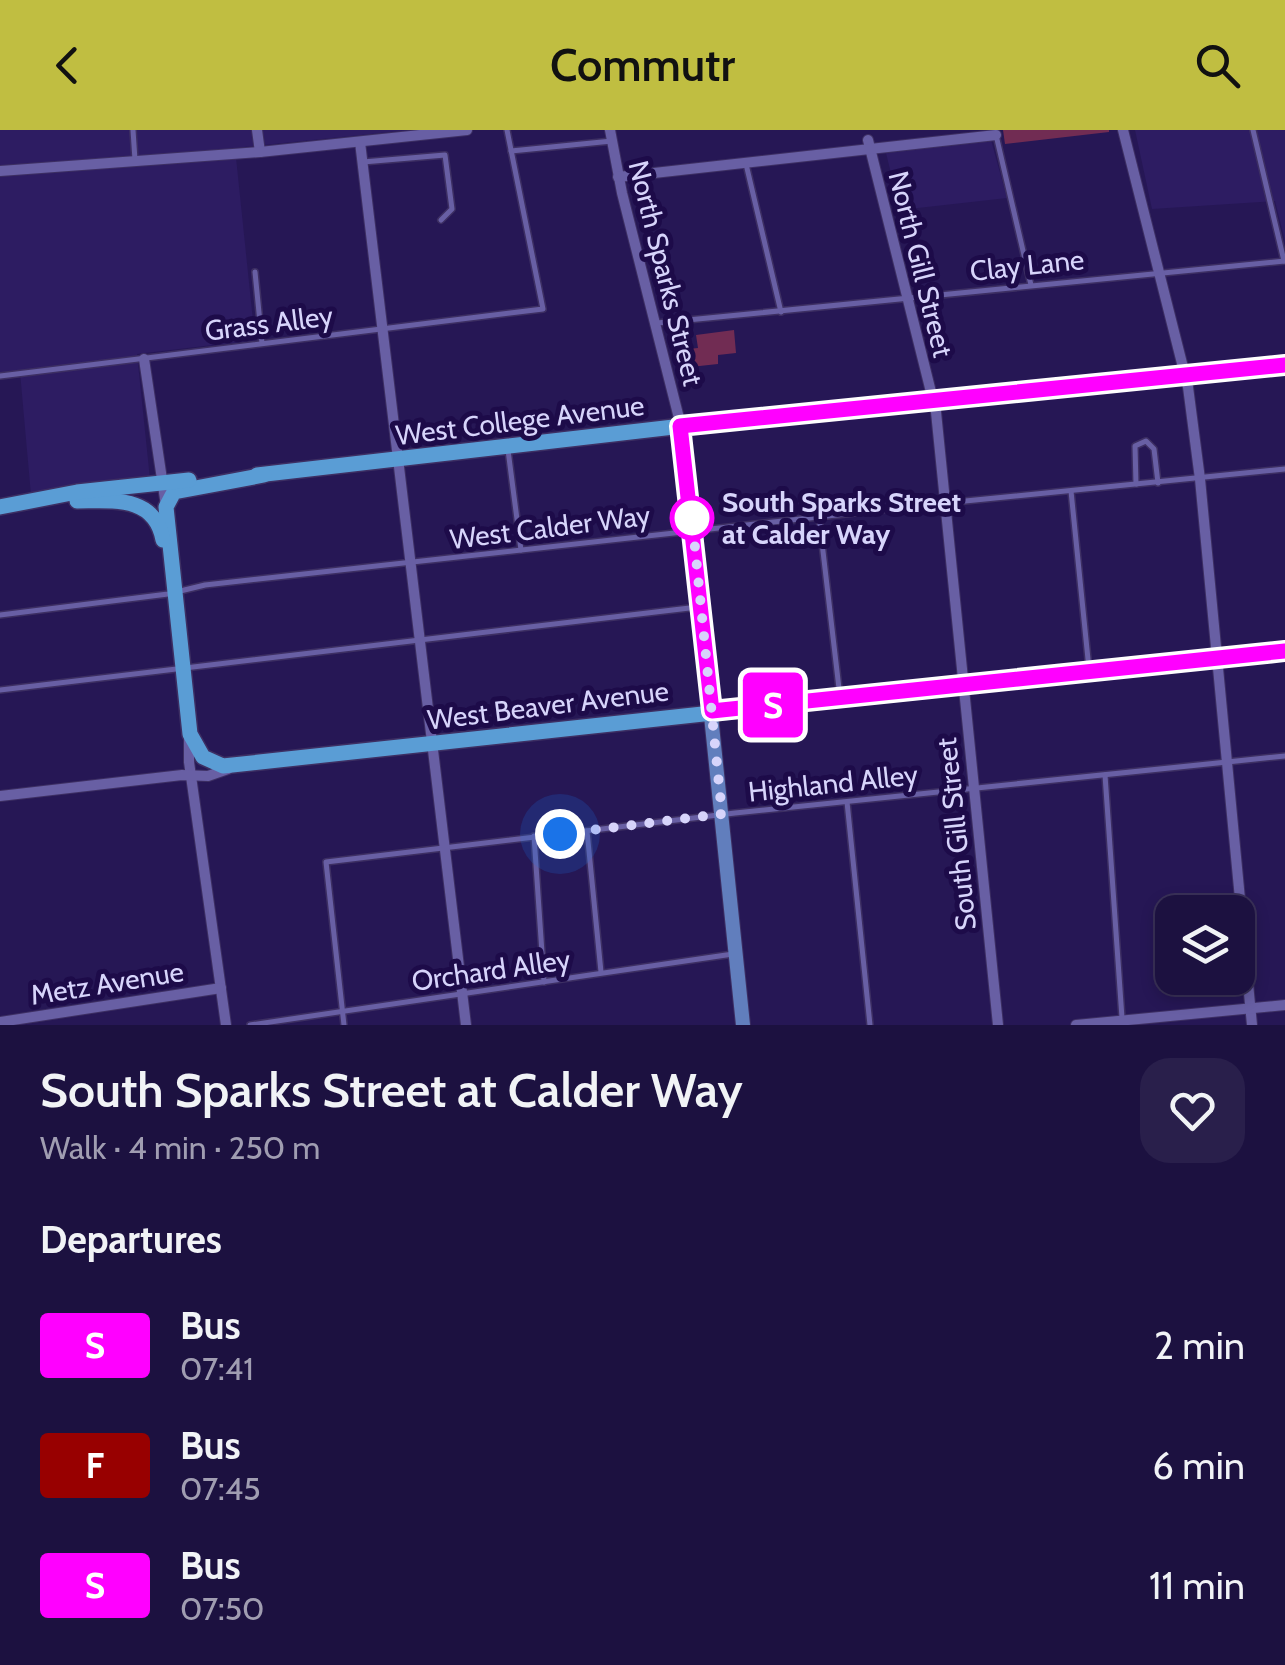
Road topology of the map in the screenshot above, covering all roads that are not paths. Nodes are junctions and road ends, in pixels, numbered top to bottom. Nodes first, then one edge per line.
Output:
1 (133, 130) edge
2 (257, 130) edge
3 (467, 130) edge
4 (506, 130) edge
5 (1123, 130) edge
6 (1253, 130) edge
7 (611, 135) edge
8 (996, 135) joint
9 (360, 142) junction
10 (869, 144) junction
11 (511, 151) junction
12 (260, 152) junction
13 (362, 162) junction
14 (745, 162) junction
15 (135, 163) junction
16 (0, 171) edge
17 (618, 177) junction
18 (441, 220) dead end
19 (1285, 261) edge
20 (254, 272) dead end
21 (1158, 272) junction
22 (1031, 285) junction
23 (907, 299) junction
24 (781, 312) junction
25 (654, 323) junction
26 (381, 329) junction
27 (262, 344) junction
28 (144, 358) junction
29 (1285, 365) edge
30 (1185, 374) junction
31 (0, 376) edge
32 (932, 399) junction
33 (680, 426) junction
34 (508, 447) junction
35 (397, 460) junction
36 (1285, 469) edge
37 (264, 475) junction
38 (1200, 479) junction
39 (1158, 483) junction
40 (161, 484) junction
41 (1136, 485) junction
42 (1070, 490) junction
43 (46, 499) junction
44 (945, 503) junction
45 (0, 507) edge
46 (166, 507) junction
47 (819, 517) junction
48 (693, 530) junction
49 (521, 550) junction
50 (410, 564) junction
51 (172, 592) junction
52 (701, 607) junction
53 (0, 615) edge
54 (419, 641) junction
55 (1285, 651) edge
56 (1216, 659) junction
57 (182, 669) junction
58 (1089, 672) junction
59 (963, 684) junction
60 (0, 690) edge
61 (840, 697) junction
62 (712, 711) junction
63 (189, 726) junction
64 (431, 744) junction
65 (1285, 756) edge
66 (1226, 762) junction
67 (234, 767) junction
68 (192, 775) junction
69 (1105, 775) junction
70 (974, 788) junction
71 (0, 796) edge
72 (846, 802) junction
73 (722, 814) junction
74 (587, 831) junction
75 (534, 836) junction
76 (444, 847) junction
77 (736, 954) junction
78 (601, 974) junction
79 (544, 982) junction
80 (221, 988) junction
81 (463, 994) junction
82 (1285, 1005) edge
83 (1250, 1008) junction
84 (343, 1011) junction
85 (1122, 1021) junction
86 (0, 1022) edge
87 (1107, 1024) edge
88 (226, 1025) edge
89 (250, 1025) edge
90 (344, 1025) edge
91 (466, 1025) edge
92 (743, 1025) edge
93 (870, 1025) edge
94 (998, 1025) edge
95 (1076, 1025) edge
96 (1252, 1025) edge

1 - 15 lane
2 - 12 street
3 - 9 street
4 - 11 lane
5 - 21 street
6 - 19 lane
7 - 11 lane
7 - 17 street, North Sparks Street
8 - 10 street
8 - 22 lane
9 - 12 street
9 - 13 street
10 - 14 street
10 - 23 street, North Gill Street
11 - 26 lane, Grass Alley
12 - 15 street
13 - 18 lane
13 - 26 street
14 - 17 street
14 - 24 lane
15 - 16 street
17 - 25 street, North Sparks Street
19 - 21 lane, Clay Lane
20 - 27 lane
21 - 22 lane, Clay Lane
21 - 30 street
22 - 23 lane, Clay Lane
23 - 24 lane, Clay Lane
23 - 32 street, North Gill Street
24 - 25 lane, Clay Lane
25 - 33 street, North Sparks Street
26 - 27 lane, Grass Alley
26 - 35 street
27 - 28 lane, Grass Alley
28 - 31 lane, Grass Alley
28 - 40 street
29 - 30 main road, West College Avenue
30 - 32 main road, West College Avenue
30 - 38 street
32 - 33 main road, West College Avenue
32 - 44 street, South Gill Street
33 - 34 main road, West College Avenue
33 - 48 street
34 - 35 main road, West College Avenue
34 - 49 lane
35 - 37 main road, West College Avenue
35 - 50 street
36 - 38 lane, West Calder Way
37 - 40 main road, West College Avenue
37 - 46 main road
38 - 39 lane, West Calder Way
38 - 56 street
39 - 41 lane, West Calder Way
39 - 41 lane
40 - 43 main road, West College Avenue
40 - 46 street
41 - 42 lane, West Calder Way
42 - 44 lane, West Calder Way
42 - 58 lane
43 - 45 main road, West College Avenue
43 - 51 main road
44 - 47 lane, West Calder Way
44 - 59 street, South Gill Street
46 - 51 main road
47 - 48 lane, West Calder Way
47 - 61 lane
48 - 49 lane, West Calder Way
48 - 52 street
49 - 50 lane, West Calder Way
50 - 51 lane, West Calder Way
50 - 54 street
51 - 53 lane, West Calder Way
51 - 57 main road
52 - 54 lane
52 - 62 street
54 - 57 lane
54 - 64 street
55 - 56 main road, West Beaver Avenue
56 - 58 main road, West Beaver Avenue
56 - 66 street
57 - 60 lane
57 - 63 main road
58 - 59 main road, West Beaver Avenue
59 - 61 main road, West Beaver Avenue
59 - 70 street, South Gill Street
61 - 62 main road, West Beaver Avenue
62 - 64 main road, West Beaver Avenue
62 - 73 street
63 - 67 main road, West Beaver Avenue
63 - 68 street
64 - 67 main road, West Beaver Avenue
64 - 76 street
65 - 66 lane, Highland Alley
66 - 69 lane, Highland Alley
66 - 83 street
67 - 68 street, West Beaver Avenue
68 - 71 street, West Beaver Avenue
68 - 80 street
69 - 70 lane, Highland Alley
69 - 85 lane
70 - 72 lane, Highland Alley
70 - 94 street, South Gill Street
72 - 73 lane, Highland Alley
72 - 93 lane
73 - 74 lane, Highland Alley
73 - 77 street
74 - 75 lane, Highland Alley
74 - 78 lane
75 - 76 lane, Highland Alley
75 - 79 lane
76 - 81 street
76 - 84 lane, Highland Alley
77 - 78 lane, Orchard Alley
77 - 92 street
78 - 79 lane, Orchard Alley
79 - 81 lane, Orchard Alley
80 - 86 street, Metz Avenue
80 - 88 street
81 - 84 lane, Orchard Alley
81 - 91 street
82 - 83 street
83 - 85 street
83 - 96 street
84 - 89 lane, Orchard Alley
84 - 90 lane
85 - 87 street
87 - 95 street

